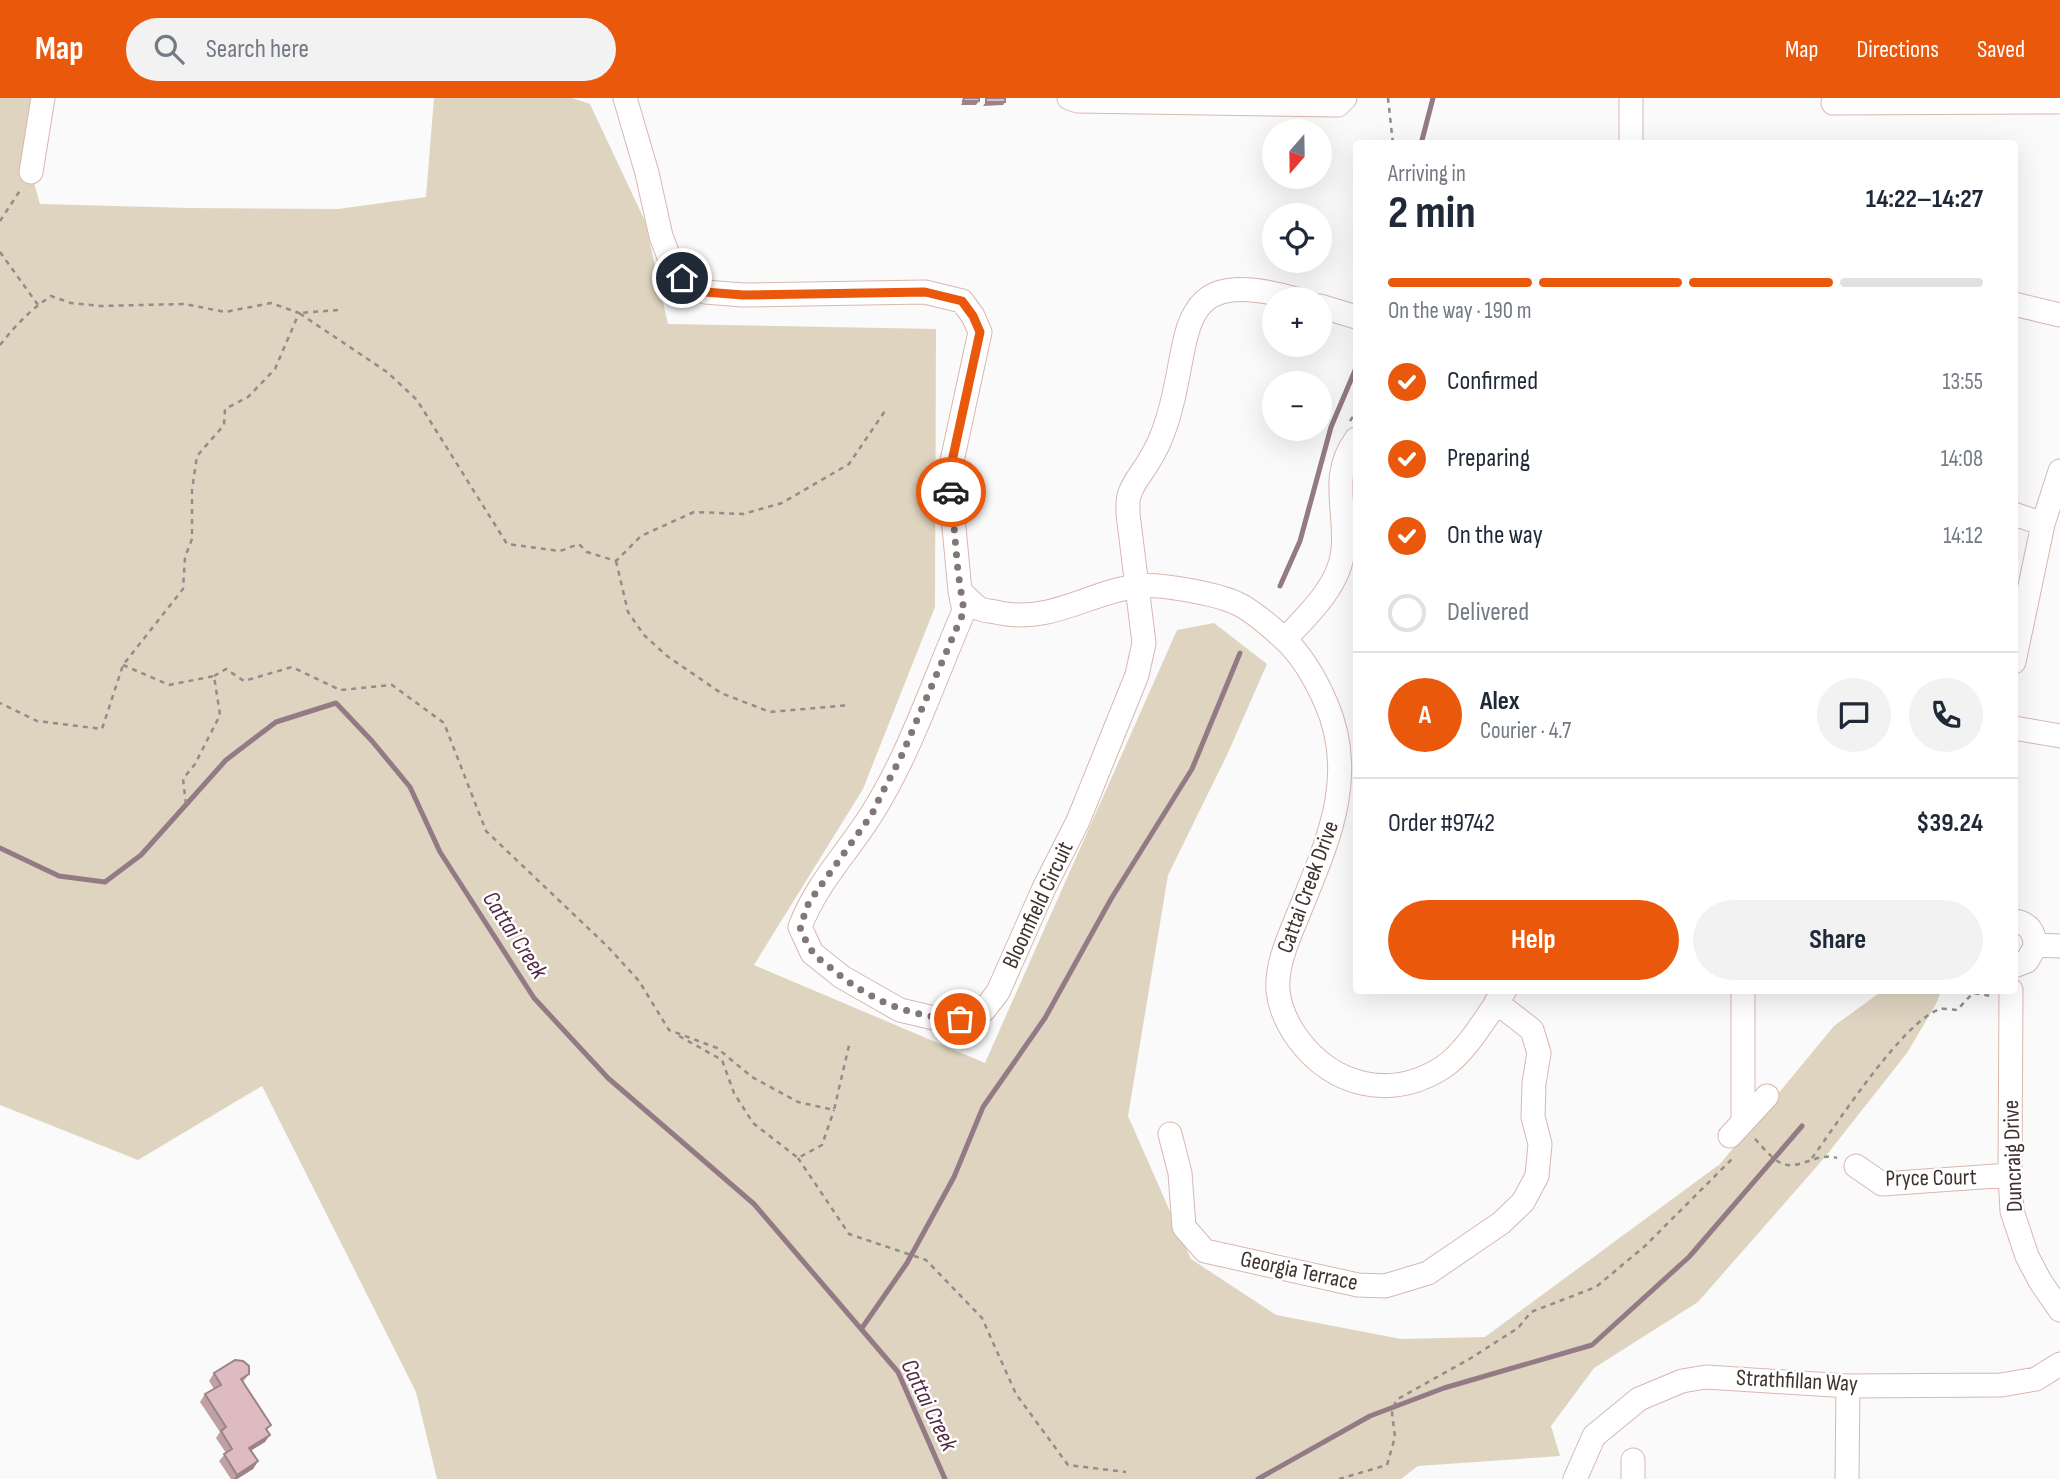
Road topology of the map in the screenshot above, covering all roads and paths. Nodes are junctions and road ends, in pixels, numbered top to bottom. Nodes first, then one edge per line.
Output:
1 (43, 98) edge
2 (625, 98) edge
3 (1069, 98) edge
4 (1345, 98) edge
5 (1388, 98) edge
6 (1631, 98) edge
7 (2060, 102) edge
8 (1833, 103) dead end
9 (1393, 140) edge
10 (1631, 140) edge
11 (31, 172) joint
12 (0, 221) edge
13 (0, 252) edge
14 (1262, 292) edge
15 (38, 304) junction
16 (2018, 305) edge
17 (338, 310) dead end
18 (1332, 310) edge
19 (299, 313) junction
20 (2060, 315) edge
21 (1353, 316) edge
22 (0, 345) edge
23 (887, 408) dead end
24 (1353, 444) edge
25 (2060, 471) edge
26 (2018, 515) edge
27 (2043, 524) junction
28 (616, 561) junction
29 (1137, 586) junction
30 (960, 591) junction
31 (1285, 639) junction
32 (2018, 643) edge
33 (122, 665) junction
34 (214, 676) junction
35 (0, 703) edge
36 (850, 705) dead end
37 (2018, 730) edge
38 (2060, 736) edge
39 (186, 804) dead end
40 (2018, 921) edge
41 (2035, 945) junction
42 (2060, 946) edge
43 (2018, 964) edge
44 (1743, 994) edge
45 (1972, 994) edge
46 (2001, 994) edge
47 (1500, 996) edge
48 (669, 1030) junction
49 (850, 1041) dead end
50 (1766, 1096) dead end
51 (834, 1110) junction
52 (1170, 1134) dead end
53 (1736, 1137) junction
54 (1769, 1154) dead end
55 (798, 1158) junction
56 (1812, 1158) junction
57 (1856, 1166) joint
58 (2010, 1175) junction
59 (2060, 1310) edge
60 (2060, 1364) edge
61 (1848, 1386) junction
62 (1126, 1472) dead end
63 (1339, 1479) edge
64 (1575, 1479) edge
65 (1847, 1479) edge

1 - 11 street
2 - 30 street
3 - 4 street
5 - 9 path
6 - 10 street
7 - 8 street
11 - 12 path
13 - 15 path
14 - 29 street
15 - 19 path
15 - 22 path
16 - 20 street
17 - 19 path
18 - 21 street
19 - 28 path
19 - 33 path
23 - 28 path
24 - 31 street
25 - 27 street
26 - 27 street
27 - 32 street
28 - 36 path
29 - 30 street, Cattai Creek Drive
29 - 30 street, Bloomfield Circuit
29 - 31 street, Cattai Creek Drive
31 - 47 street, Cattai Creek Drive
33 - 34 path
33 - 35 path
34 - 39 path
34 - 48 path
37 - 38 street
40 - 41 street
41 - 42 street
41 - 43 street
44 - 53 street
45 - 56 path
46 - 58 street, Duncraig Drive
47 - 52 street, Georgia Terrace
48 - 51 path
48 - 55 path
49 - 51 path
50 - 53 street
51 - 55 path
53 - 63 path
54 - 56 path
55 - 62 path
56 - 57 path
57 - 58 street, Pryce Court
58 - 59 street, Duncraig Drive
60 - 61 street, Strathfillan Way
61 - 64 street, Strathfillan Way
61 - 65 street

